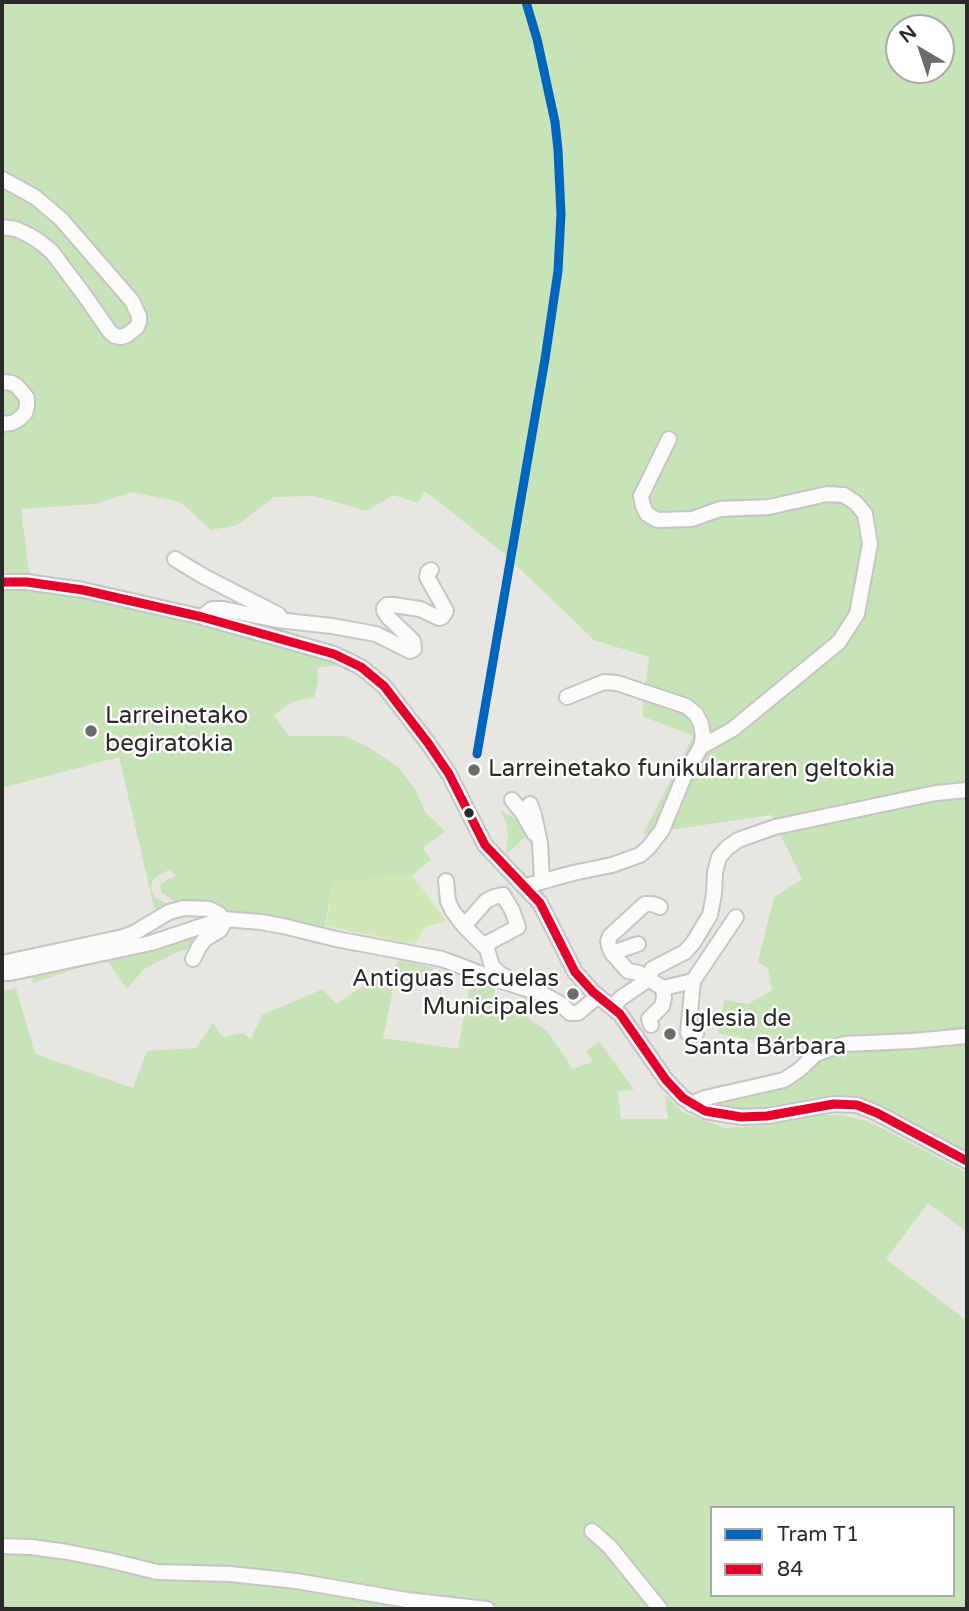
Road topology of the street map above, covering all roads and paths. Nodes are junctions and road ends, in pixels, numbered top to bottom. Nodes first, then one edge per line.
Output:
1 (2, 179) edge
2 (2, 227) edge
3 (2, 382) edge
4 (2, 424) edge
5 (669, 439) dead end
6 (175, 559) dead end
7 (431, 570) dead end
8 (2, 582) edge
9 (202, 617) junction
10 (299, 623) junction
11 (567, 697) dead end
12 (701, 747) junction
13 (967, 790) edge
14 (512, 800) dead end
15 (530, 804) dead end
16 (540, 843) junction
17 (446, 881) dead end
18 (542, 881) junction
19 (526, 886) junction
20 (660, 906) dead end
21 (736, 917) dead end
22 (223, 919) junction
23 (464, 926) junction
24 (719, 943) junction
25 (638, 944) dead end
26 (484, 945) junction
27 (685, 952) junction
28 (612, 953) junction
29 (193, 959) dead end
30 (2, 964) edge
31 (2, 973) edge
32 (649, 979) junction
33 (693, 981) junction
34 (509, 984) junction
35 (663, 988) junction
36 (598, 996) junction
37 (612, 1007) junction
38 (651, 1025) dead end
39 (696, 1034) dead end
40 (967, 1036) edge
41 (691, 1104) junction
42 (967, 1161) edge
43 (592, 1531) dead end
44 (2, 1546) edge
45 (486, 1609) edge
46 (660, 1609) edge

1 - 2 street
3 - 4 street
5 - 12 street
6 - 10 street
7 - 10 street
8 - 9 street
9 - 10 street
9 - 19 street
11 - 12 street
12 - 18 street
13 - 27 street
14 - 16 street
15 - 16 street
16 - 18 street
17 - 23 street
18 - 19 street
19 - 36 street
20 - 28 street
21 - 24 street
22 - 29 street
22 - 30 street
22 - 31 street
22 - 34 street
23 - 26 street
23 - 26 street
24 - 27 street
24 - 33 street
25 - 28 street
26 - 34 street
27 - 32 street
28 - 32 street
32 - 35 street
32 - 37 street
33 - 35 street
33 - 39 street
34 - 36 street
35 - 38 street
36 - 37 street
37 - 41 street
40 - 41 street
41 - 42 street
43 - 46 street
44 - 45 street

